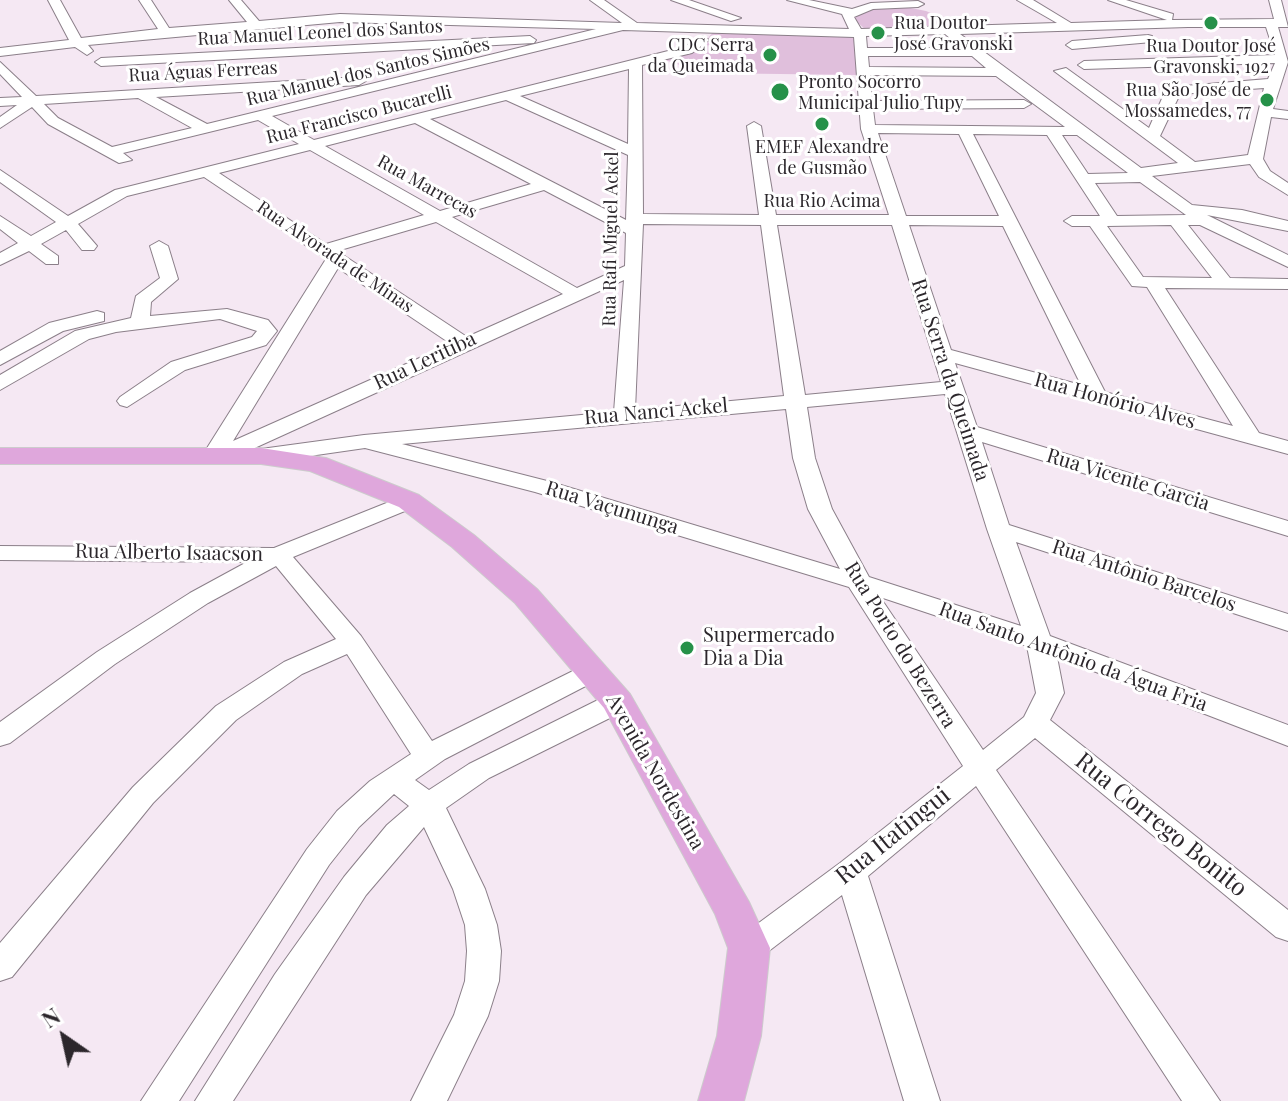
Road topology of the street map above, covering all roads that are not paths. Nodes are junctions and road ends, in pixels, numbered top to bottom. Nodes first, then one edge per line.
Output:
1 (54, 0) edge
2 (145, 0) edge
3 (235, 0) edge
4 (596, 0) edge
5 (677, 0) edge
6 (793, 0) edge
7 (1023, 0) edge
8 (1114, 0) edge
9 (912, 2) edge
10 (517, 7) dead end
11 (428, 9) dead end
12 (931, 9) dead end
13 (850, 12) junction
14 (365, 17) junction
15 (439, 19) junction
16 (1280, 19) edge
17 (536, 21) junction
18 (946, 22) junction
19 (1188, 23) junction
20 (255, 24) junction
21 (632, 24) junction
22 (1068, 26) junction
23 (784, 30) junction
24 (167, 34) junction
25 (588, 37) junction
26 (346, 39) junction
27 (703, 40) dead end
28 (78, 42) junction
29 (1072, 45) dead end
30 (0, 52) edge
31 (1285, 56) edge
32 (328, 61) dead end
33 (101, 62) junction
34 (983, 62) junction
35 (636, 64) junction
36 (1084, 65) dead end
37 (1, 68) edge
38 (1061, 71) dead end
39 (421, 78) junction
40 (863, 79) junction
41 (18, 82) junction
42 (0, 85) edge
43 (1271, 86) junction
44 (1288, 92) edge
45 (139, 93) junction
46 (1009, 93) dead end
47 (508, 96) junction
48 (33, 99) junction
49 (0, 102) edge
50 (1024, 104) dead end
51 (1263, 112) junction
52 (1288, 115) edge
53 (261, 116) junction
54 (1043, 116) dead end
55 (418, 119) junction
56 (0, 124) edge
57 (754, 126) dead end
58 (205, 129) junction
59 (964, 130) junction
60 (1052, 131) junction
61 (1082, 131) junction
62 (1152, 138) junction
63 (311, 145) junction
64 (633, 152) junction
65 (1255, 159) junction
66 (1191, 166) junction
67 (207, 172) junction
68 (1264, 174) junction
69 (0, 175) edge
70 (1139, 175) junction
71 (1288, 176) edge
72 (1083, 179) junction
73 (545, 185) junction
74 (1288, 190) edge
75 (1182, 215) junction
76 (439, 217) junction
77 (766, 220) junction
78 (0, 221) edge
79 (897, 221) junction
80 (1009, 221) junction
81 (1072, 221) dead end
82 (1103, 221) junction
83 (69, 224) junction
84 (634, 225) junction
85 (1288, 226) edge
86 (31, 244) junction
87 (88, 246) dead end
88 (159, 246) dead end
89 (331, 253) junction
90 (0, 260) edge
91 (52, 260) dead end
92 (1288, 262) edge
93 (634, 269) junction
94 (1153, 283) junction
95 (1226, 284) junction
96 (1288, 284) edge
97 (575, 294) junction
98 (140, 314) junction
99 (463, 343) junction
100 (943, 354) junction
101 (0, 359) edge
102 (0, 384) edge
103 (954, 387) junction
104 (1097, 397) junction
105 (794, 400) junction
106 (127, 401) dead end
107 (624, 415) junction
108 (967, 431) junction
109 (1251, 438) junction
110 (361, 441) junction
111 (1288, 448) edge
112 (0, 456) edge
113 (215, 456) junction
114 (261, 456) junction
115 (316, 464) junction
116 (409, 501) junction
117 (999, 529) junction
118 (1288, 529) edge
119 (0, 553) edge
120 (279, 555) junction
121 (858, 582) junction
122 (1288, 623) edge
123 (1039, 641) junction
124 (352, 642) junction
125 (594, 671) junction
126 (542, 696) junction
127 (618, 702) junction
128 (1035, 723) junction
129 (566, 725) junction
130 (0, 736) edge
131 (1288, 736) edge
132 (428, 757) junction
133 (978, 766) junction
134 (395, 780) junction
135 (429, 805) junction
136 (851, 872) junction
137 (1288, 928) edge
138 (749, 948) junction
139 (0, 967) edge
140 (159, 1101) edge
141 (213, 1101) edge
142 (429, 1101) edge
143 (721, 1101) edge
144 (922, 1101) edge
145 (1202, 1101) edge

1 - 28 street
2 - 24 street
3 - 20 street
4 - 21 street
5 - 23 street
6 - 13 street
7 - 22 street
8 - 19 street
9 - 12 street
9 - 13 street
10 - 17 street
11 - 15 street
13 - 40 street, Rua Serra da Queimada
14 - 15 street
14 - 20 street
14 - 26 street
15 - 17 street
16 - 19 street
16 - 29 street
16 - 31 street
17 - 21 street
18 - 22 street
18 - 34 street
18 - 40 street
19 - 22 street
20 - 24 street
21 - 23 street
21 - 25 street, Rua Manuel dos Santos Simões
23 - 40 street
24 - 28 street
25 - 26 street, Rua Manuel Leonel dos Santos
25 - 39 street, Rua Manuel dos Santos Simões
26 - 32 street
26 - 33 street, Rua Manuel Leonel dos Santos
27 - 35 street, Rua Francisco Bucarelli
28 - 30 street
28 - 33 street
31 - 36 street
31 - 43 street
33 - 45 street
34 - 40 street
34 - 40 street
34 - 40 street
34 - 61 street
35 - 47 street, Rua Francisco Bucarelli
35 - 64 street, Rua Rafi Miguel Ackel
37 - 41 street
38 - 62 street
39 - 45 street, Rua Águas Ferreas
39 - 53 street, Rua Manuel dos Santos Simões
40 - 46 street
40 - 50 street
40 - 54 street
40 - 59 street
40 - 79 street, Rua Serra da Queimada
41 - 42 street
41 - 48 street
43 - 44 street
43 - 51 street
43 - 62 street
45 - 48 street, Rua Águas Ferreas
45 - 58 street
47 - 55 street, Rua Francisco Bucarelli
47 - 64 street
48 - 49 street, Rua Águas Ferreas
48 - 56 street
48 - 58 street, Rua Manuel dos Santos Simões
51 - 52 street
51 - 65 street
53 - 58 street, Rua Manuel dos Santos Simões
53 - 63 street, Rua Marrecas
55 - 63 street, Rua Francisco Bucarelli
55 - 73 street
57 - 77 street, Rua Porto do Bezerra
59 - 60 street
59 - 80 street
60 - 61 street
60 - 72 street
61 - 70 street
62 - 66 street
63 - 67 street, Rua Francisco Bucarelli
63 - 76 street, Rua Marrecas
64 - 84 street, Rua Rafi Miguel Ackel
65 - 66 street
65 - 68 street
66 - 70 street
67 - 83 street, Rua Francisco Bucarelli
67 - 89 street, Rua Alvorada de Minas
68 - 71 street
68 - 74 street
69 - 83 street
70 - 72 street
70 - 75 street
72 - 82 street
73 - 76 street
73 - 84 street
75 - 82 street
75 - 85 street
75 - 92 street
75 - 95 street
76 - 89 street
76 - 97 street, Rua Marrecas
77 - 79 street, Rua Rio Acima
77 - 84 street, Rua Rio Acima
77 - 105 street, Rua Porto do Bezerra
78 - 86 street
79 - 80 street, Rua Rio Acima
79 - 100 street, Rua Serra da Queimada
80 - 104 street
81 - 82 street
82 - 94 street
83 - 86 street, Rua Francisco Bucarelli
83 - 87 street
84 - 93 street, Rua Rafi Miguel Ackel
86 - 90 street, Rua Francisco Bucarelli
86 - 91 street
88 - 98 street
89 - 99 street, Rua Alvorada de Minas
89 - 113 street
93 - 97 street, Rua Leritiba
93 - 107 street, Rua Rafi Miguel Ackel
94 - 95 street
94 - 109 street
95 - 96 street
97 - 99 street, Rua Leritiba
98 - 101 street
98 - 102 street
98 - 106 street
99 - 113 street, Rua Leritiba
100 - 103 street, Rua Serra da Queimada
100 - 104 street, Rua Honório Alves
103 - 105 street, Rua Nanci Ackel
103 - 108 street, Rua Serra da Queimada
104 - 109 street, Rua Honório Alves
105 - 107 street, Rua Nanci Ackel
105 - 121 street, Rua Porto do Bezerra
107 - 110 street, Rua Nanci Ackel
108 - 117 street, Rua Serra da Queimada
108 - 118 street, Rua Vicente Garcia
109 - 111 street, Rua Honório Alves
110 - 114 street, Rua Nanci Ackel
110 - 115 street, Rua Nanci Ackel
110 - 121 street, Rua Vaçununga
112 - 113 main road, Avenida Nordestina
113 - 114 main road, Avenida Nordestina
114 - 115 main road, Avenida Nordestina
115 - 116 main road, Avenida Nordestina
116 - 120 street
116 - 125 main road, Avenida Nordestina
117 - 122 street, Rua Antônio Barcelos
117 - 123 street, Rua Serra da Queimada
119 - 120 street, Rua Alberto Isaacson
120 - 124 street, Rua Alberto Isaacson
120 - 130 street
121 - 123 street, Rua Santo Antônio da Água Fria
121 - 133 street, Rua Porto do Bezerra
123 - 128 street, Rua Serra da Queimada
123 - 131 street, Rua Santo Antônio da Água Fria
124 - 132 street, Rua Alberto Isaacson
124 - 139 street
125 - 126 street
125 - 127 main road, Avenida Nordestina
126 - 129 street
126 - 132 street
127 - 129 street
127 - 138 main road, Avenida Nordestina
128 - 133 street, Rua Itatingui
128 - 137 street, Rua Corrego Bonito
129 - 135 street
132 - 134 street
133 - 136 street, Rua Itatingui
133 - 145 street, Rua Porto do Bezerra
134 - 135 street
134 - 140 street
135 - 141 street
135 - 142 street
136 - 138 street, Rua Itatingui
136 - 144 street
138 - 143 main road, Avenida Nordestina

